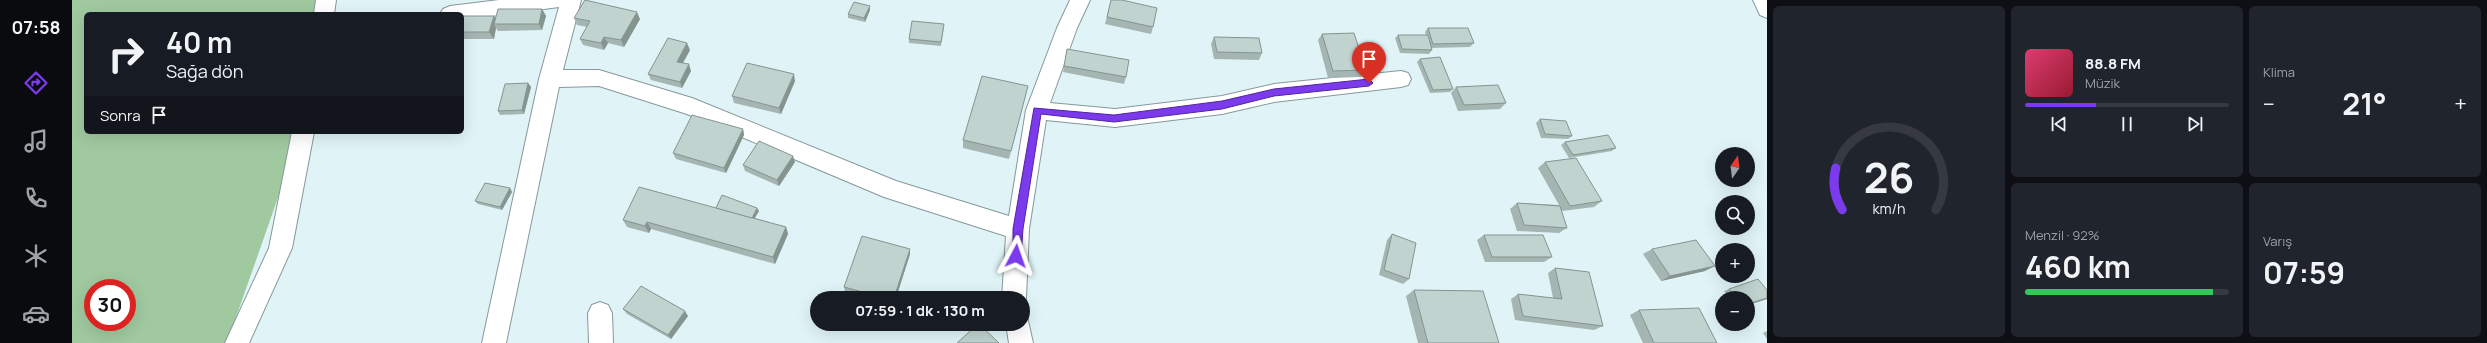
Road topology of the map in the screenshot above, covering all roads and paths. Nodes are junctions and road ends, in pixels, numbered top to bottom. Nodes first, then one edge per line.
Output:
1 (326, 0) edge
2 (558, 0) edge
3 (571, 0) edge
4 (1080, 0) edge
5 (1763, 0) edge
6 (1767, 10) edge
7 (324, 12) edge
8 (464, 12) edge
9 (549, 79) junction
10 (1401, 79) dead end
11 (1037, 110) junction
12 (303, 134) edge
13 (1018, 229) junction
14 (1014, 291) edge
15 (600, 313) dead end
16 (1019, 331) edge
17 (237, 343) edge
18 (494, 343) edge
19 (602, 343) edge
20 (1021, 343) edge

1 - 7 street
2 - 8 street
3 - 9 street
4 - 11 street
5 - 6 street
9 - 13 street
9 - 18 street
10 - 11 street
11 - 13 street
12 - 17 street
13 - 14 street
15 - 19 street
16 - 20 street

